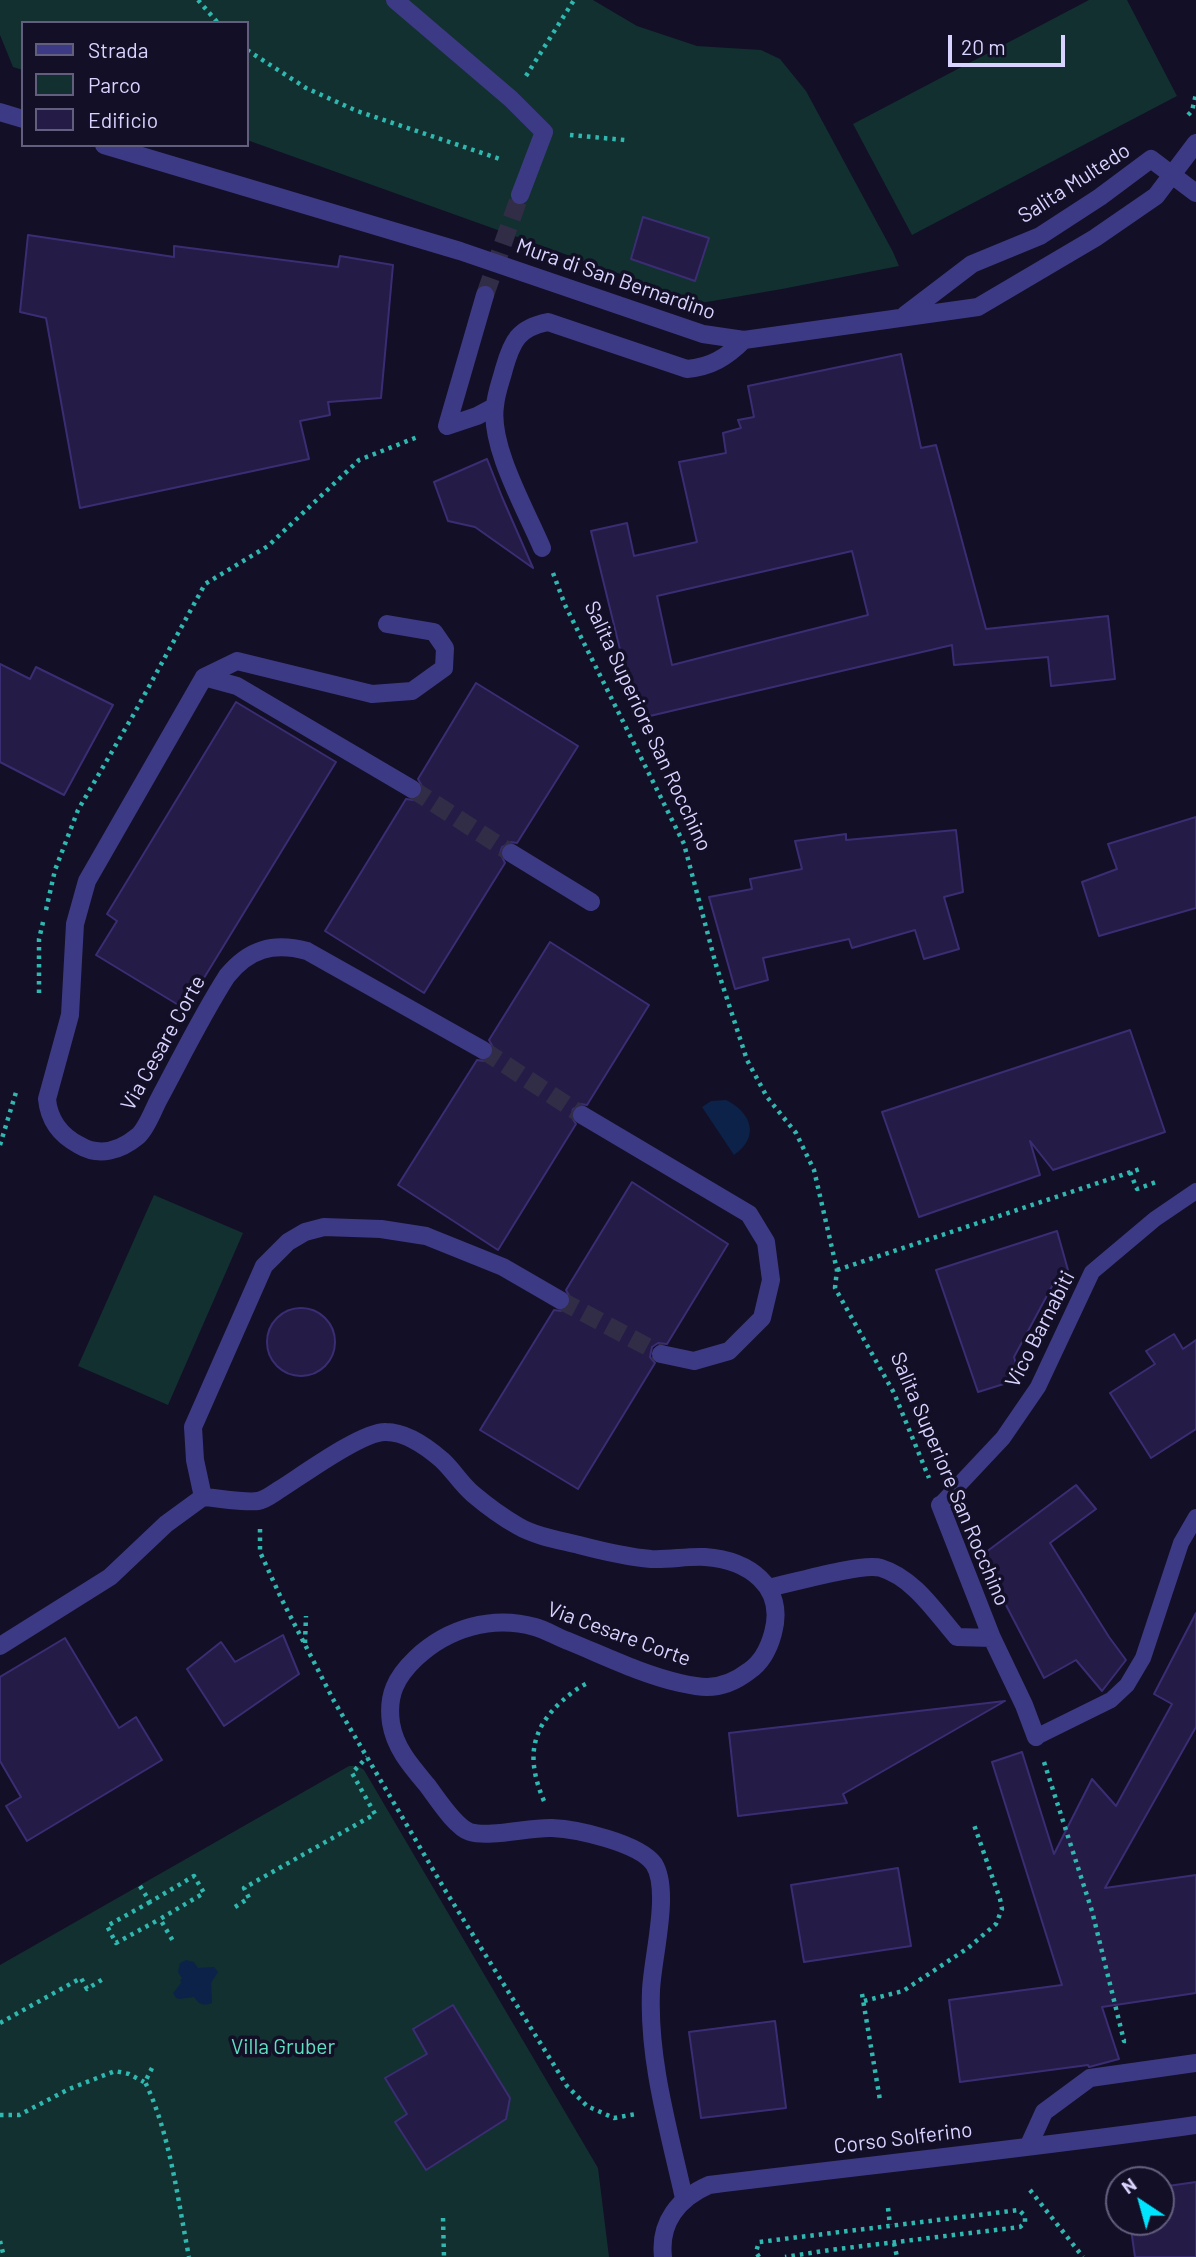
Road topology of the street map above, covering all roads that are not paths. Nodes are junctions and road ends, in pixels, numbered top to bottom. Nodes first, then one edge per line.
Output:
1 (394, 0) edge
2 (0, 112) edge
3 (21, 118) edge
4 (1196, 143) edge
5 (111, 147) edge
6 (1196, 193) edge
7 (520, 195) tunnel mouth
8 (485, 295) tunnel mouth
9 (902, 317) junction
10 (744, 340) junction
11 (494, 407) junction
12 (542, 548) road end
13 (387, 624) dead end
14 (204, 677) junction
15 (411, 789) tunnel mouth
16 (511, 853) tunnel mouth
17 (591, 902) dead end
18 (483, 1050) tunnel mouth
19 (582, 1115) tunnel mouth
20 (1196, 1191) edge
21 (560, 1300) tunnel mouth
22 (661, 1354) tunnel mouth
23 (203, 1497) junction
24 (940, 1505) joint
25 (1196, 1517) edge
26 (769, 1588) junction
27 (992, 1638) junction
28 (0, 1646) edge
29 (1036, 1737) joint
30 (1196, 2063) edge
31 (1196, 2125) edge
32 (1029, 2145) junction
33 (684, 2198) junction
34 (663, 2257) edge

1 - 7 street
2 - 3 street
4 - 9 street, Mura di San Bernardino
5 - 10 street, Mura di San Bernardino
6 - 9 street, Salita Multedo
8 - 11 street
9 - 10 street, Mura di San Bernardino
10 - 11 street
11 - 12 street
13 - 14 street
14 - 15 street
14 - 18 street, Via Cesare Corte
16 - 17 street
19 - 22 street
20 - 24 lane, Vico Barnabiti
21 - 23 street
23 - 26 street
23 - 28 street
24 - 27 street, Salita Superiore San Rocchino
25 - 29 lane
26 - 27 street
26 - 33 street, Via Cesare Corte
27 - 29 street, Salita Superiore San Rocchino
30 - 32 street
31 - 32 street, Corso Solferino
32 - 33 street, Corso Solferino
33 - 34 street

